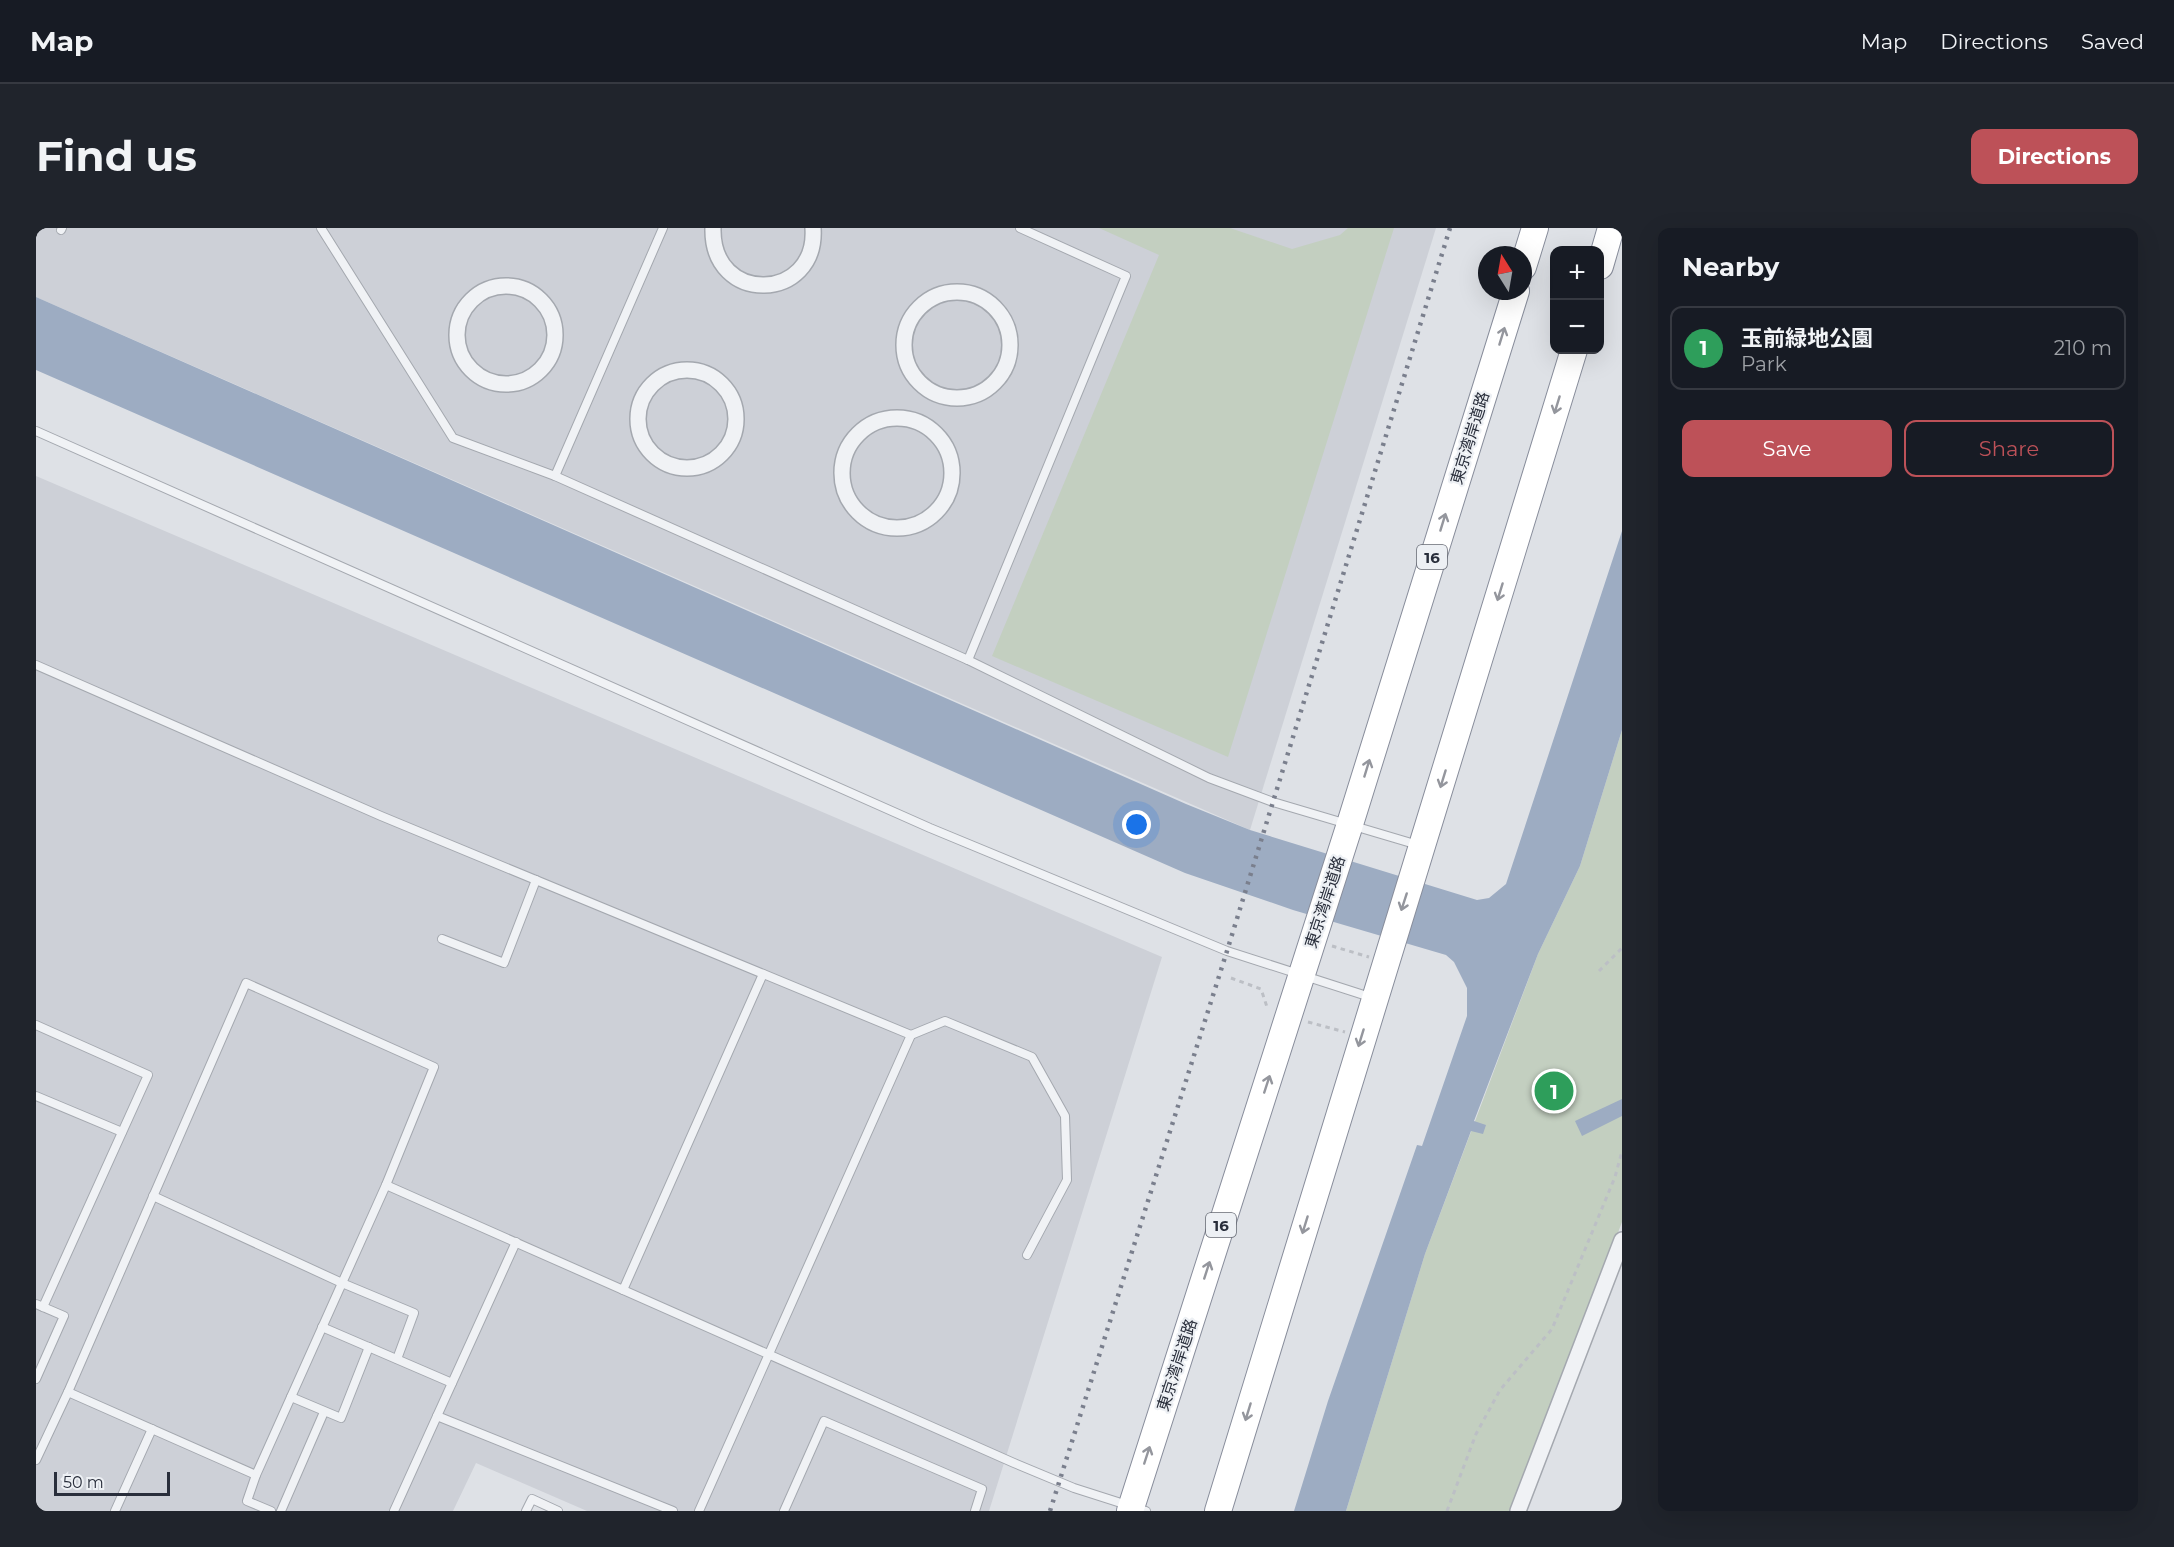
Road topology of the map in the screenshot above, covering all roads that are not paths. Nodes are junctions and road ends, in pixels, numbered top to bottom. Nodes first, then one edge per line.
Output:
1 (321, 228) edge
2 (663, 228) edge
3 (712, 228) edge
4 (813, 228) edge
5 (1020, 228) edge
6 (1535, 228) edge
7 (1611, 228) edge
8 (1529, 246) edge
9 (1604, 250) edge
10 (932, 297) joint
11 (1513, 300) edge
12 (469, 301) joint
13 (1573, 354) edge
14 (659, 378) joint
15 (870, 424) joint
16 (36, 431) edge
17 (555, 476) junction
18 (968, 660) junction
19 (36, 665) edge
20 (1350, 824) junction
21 (1422, 847) junction
22 (536, 880) junction
23 (442, 939) dead end
24 (763, 974) junction
25 (1301, 975) junction
26 (1373, 998) junction
27 (36, 1026) edge
28 (911, 1035) junction
29 (36, 1096) edge
30 (122, 1132) junction
31 (386, 1185) junction
32 (153, 1196) junction
33 (1622, 1240) edge
34 (516, 1242) junction
35 (1027, 1255) dead end
36 (342, 1283) junction
37 (623, 1290) junction
38 (40, 1305) edge
39 (322, 1327) junction
40 (369, 1347) junction
41 (770, 1355) junction
42 (397, 1359) junction
43 (36, 1379) edge
44 (452, 1383) junction
45 (68, 1392) junction
46 (291, 1397) junction
47 (324, 1412) junction
48 (438, 1416) junction
49 (152, 1429) junction
50 (36, 1460) edge
51 (256, 1475) junction
52 (1136, 1509) edge
53 (115, 1511) edge
54 (270, 1511) edge
55 (281, 1511) edge
56 (394, 1511) edge
57 (526, 1511) edge
58 (558, 1511) edge
59 (673, 1511) edge
60 (699, 1511) edge
61 (784, 1511) edge
62 (975, 1511) edge
63 (1218, 1511) edge
64 (1518, 1511) edge

1 - 17 lane
2 - 17 lane
3 - 4 street
5 - 18 lane
6 - 8 highway
7 - 9 highway
10 - 10 street
20 -> 11 highway, 東京湾岸道路 / 16
12 - 12 street
13 -> 21 highway
14 - 14 street
15 - 15 street
16 - 25 lane
17 - 18 lane
18 - 20 lane
19 - 22 lane
20 - 21 lane
20 - 25 highway, 東京湾岸道路 / 16
21 -> 26 highway
22 - 23 lane
22 - 24 lane
24 - 28 lane
24 - 37 lane
25 - 26 lane
52 -> 25 highway, 東京湾岸道路 / 16
26 -> 63 highway
27 - 30 lane
28 - 35 lane
28 - 41 lane
29 - 30 lane
30 - 38 lane
31 - 32 lane
31 - 34 lane
31 - 36 lane
32 - 36 lane
32 - 45 lane
33 - 64 street
34 - 37 lane
34 - 44 lane
36 - 39 lane
36 - 42 lane
37 - 41 lane
38 - 43 lane
39 - 40 lane
39 - 46 lane
40 - 42 lane
40 - 47 lane
41 - 52 lane
41 - 60 lane
42 - 44 lane
44 - 48 lane
45 - 49 lane
45 - 50 lane
46 - 47 lane
46 - 51 lane
47 - 55 lane
48 - 56 lane
48 - 59 lane
49 - 51 lane
49 - 53 lane
51 - 54 lane
57 - 58 lane
61 - 62 lane

